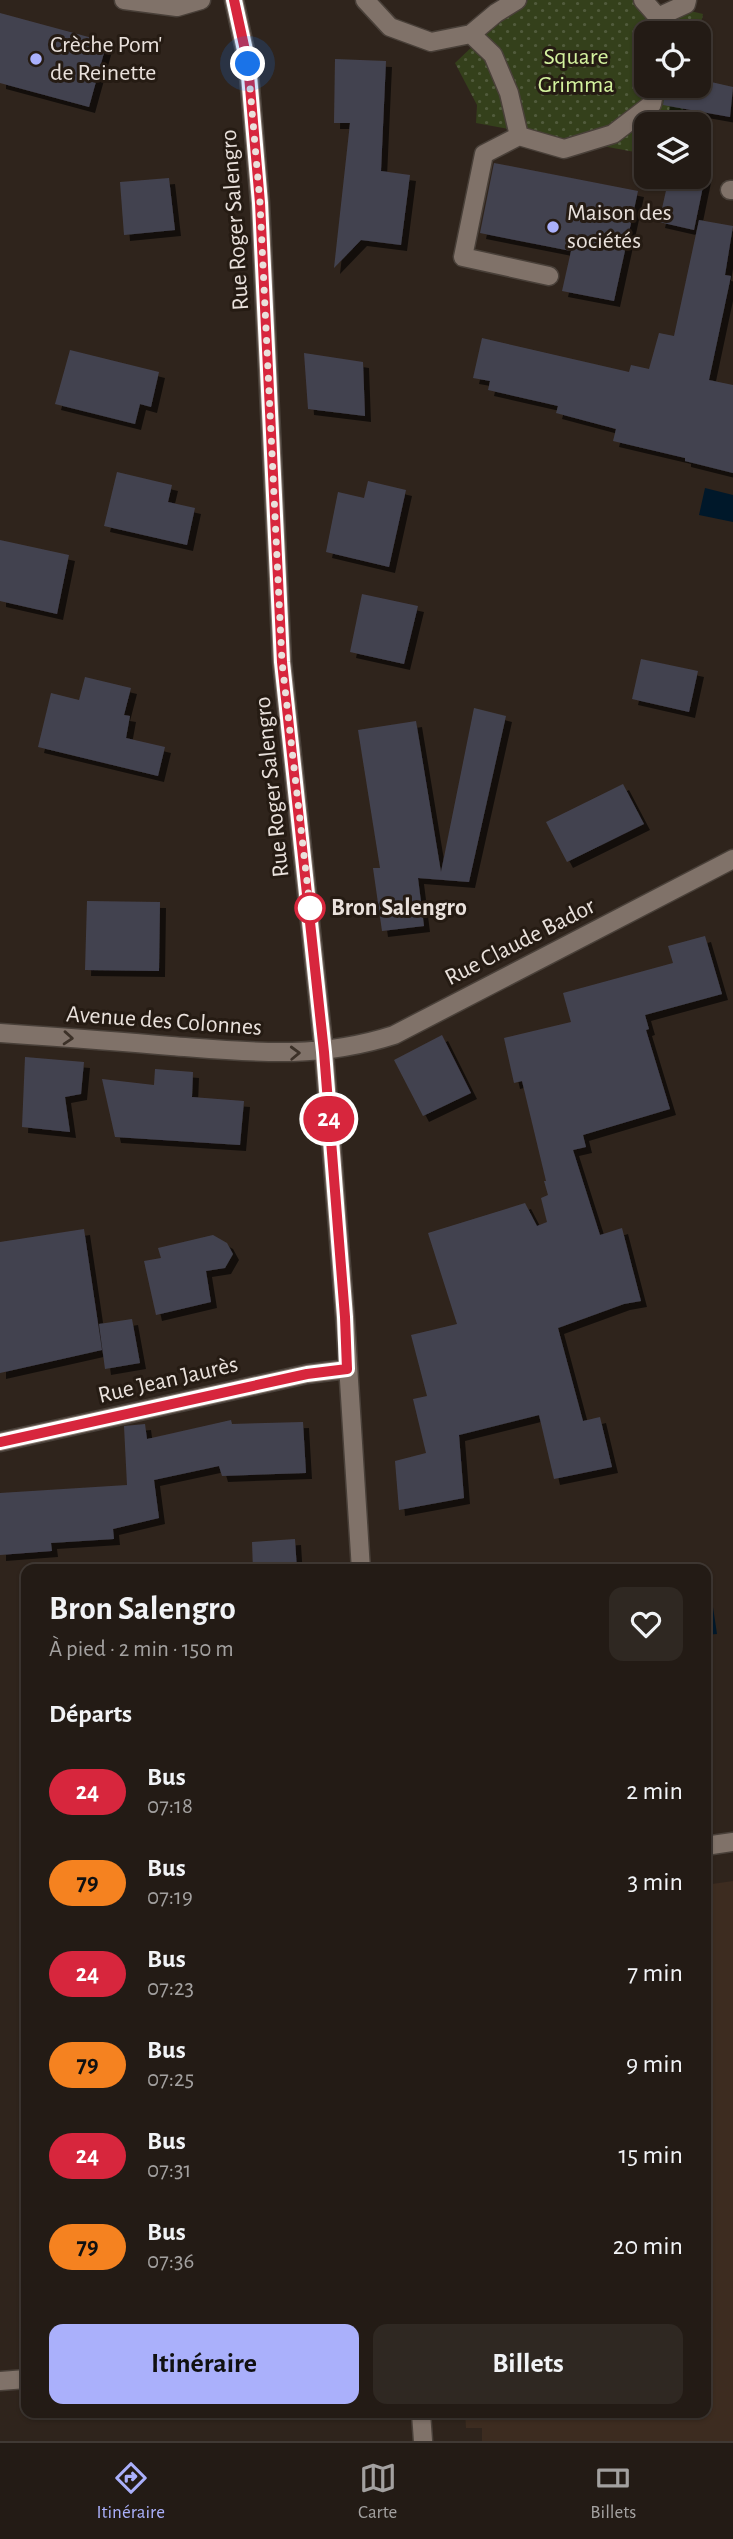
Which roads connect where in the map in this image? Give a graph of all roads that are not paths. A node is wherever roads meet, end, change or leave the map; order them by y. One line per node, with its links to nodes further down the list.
1 (124, 0): 2 (street)
2 (201, 0)
3 (234, 0): 16 (street, Rue Roger Salengro)
4 (365, 0): 10 (street)
5 (517, 0): 10 (street)
6 (643, 0): 8 (street)
7 (687, 0): 9 (street)
8 (657, 21)
9 (665, 21)
10 (471, 34): 12 (street)
11 (653, 98): 12 (street)
12 (519, 136): 13 (street)
13 (549, 276)
14 (733, 859): 16 (street, Rue Claude Bador)
15 (0, 1032): 16 (street, Avenue des Colonnes, one-way to 16)
16 (324, 1052): 17 (street, Rue Roger Salengro)
17 (347, 1369): 18 (street, Rue Jean Jaurès); 19 (street, Rue Roger Salengro)
18 (0, 1442)
19 (361, 1564)
20 (733, 1842): 21 (street)
21 (711, 1845)
22 (21, 2379): 23 (street)
23 (0, 2381)
24 (421, 2418): 25 (street)
25 (423, 2441)

